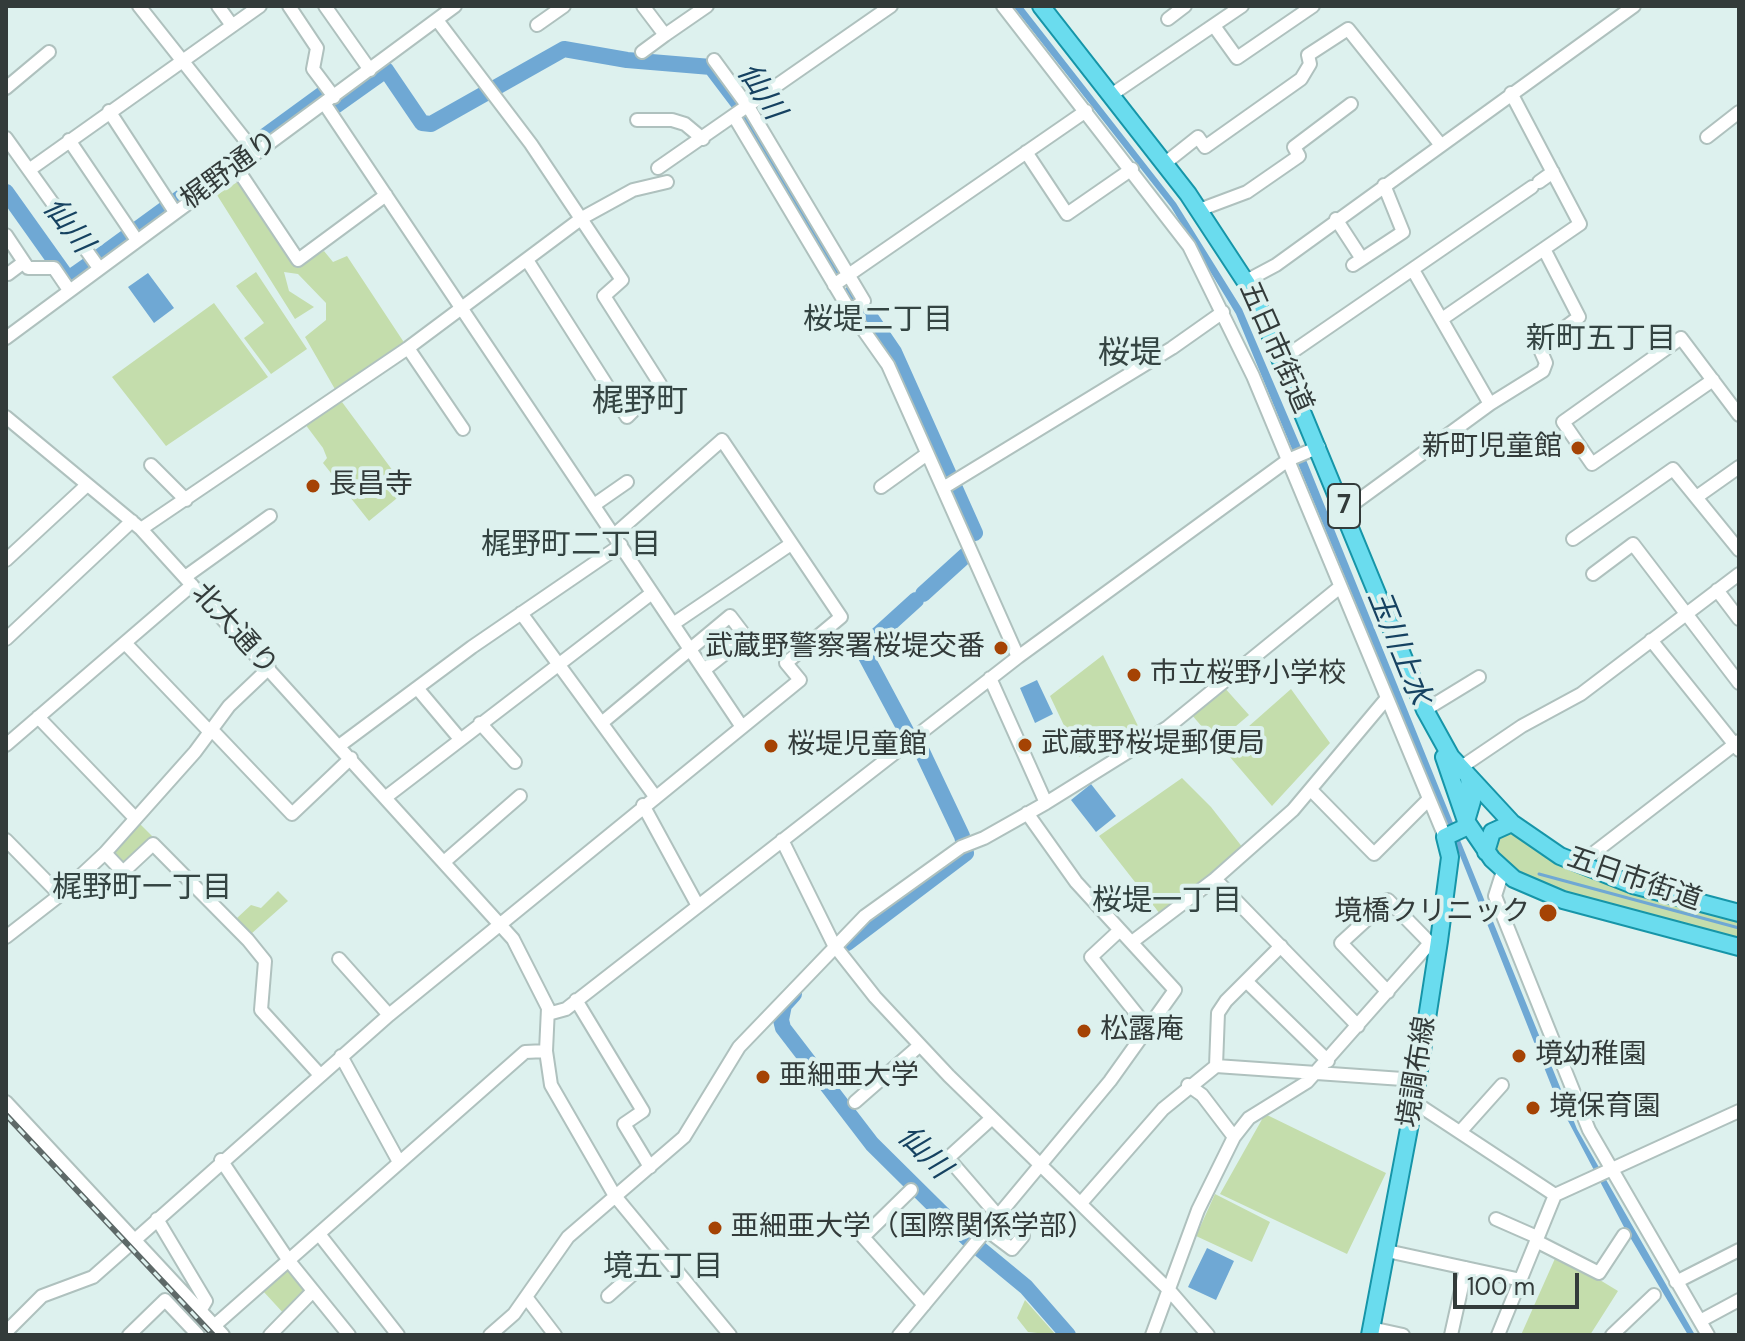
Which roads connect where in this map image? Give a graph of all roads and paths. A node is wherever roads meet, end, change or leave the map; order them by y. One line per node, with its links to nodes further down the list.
1 (139, 6): 25 (street)
2 (218, 6): 19 (street)
3 (260, 6): 19 (street)
4 (289, 6): 31 (street)
5 (325, 6): 27 (street)
6 (455, 6): 18 (street, 梶野通り)
7 (564, 6): 20 (street)
8 (643, 6): 22 (street)
9 (891, 6): 36 (street)
10 (1003, 6): 34 (street)
11 (1041, 6): 30 (main road, 五日市街道 / 7)
12 (1185, 6): 17 (street)
13 (1242, 6): 21 (street)
14 (1313, 6): 21 (street)
15 (1634, 6): 29 (street)
16 (703, 7): 22 (street)
17 (1168, 19)
18 (437, 20): 27 (street, 梶野通り); 56 (street)
19 (231, 24): 25 (street)
20 (537, 25)
21 (1214, 26): 30 (street)
22 (665, 35): 24 (street)
23 (49, 52): 28 (street)
24 (642, 52)
25 (181, 59): 33 (street); 43 (street)
26 (714, 60): 36 (street)
27 (370, 70): 31 (street, 梶野通り)
28 (6, 88)
29 (1511, 93): 42 (street); 50 (street)
30 (1111, 95): 45 (main road, 五日市街道 / 7)
31 (329, 100): 43 (street, 梶野通り); 53 (street)
32 (1351, 104): 55 (street)
33 (109, 111): 41 (street); 54 (street)
34 (1086, 111): 44 (street); 48 (street)
35 (1739, 112): 38 (street)
36 (741, 114): 40 (street); 66 (street); 68 (street)
37 (637, 120): 40 (street)
38 (1707, 137)
39 (6, 138): 49 (street)
40 (703, 139): 47 (street)
41 (69, 140): 49 (street); 58 (street)
42 (1440, 144): 45 (street); 52 (street)
43 (247, 150): 46 (street, 梶野通り)
44 (1026, 152): 48 (street); 66 (street)
45 (1164, 164): 55 (main road, 五日市街道 / 7)
46 (236, 167): 53 (street); 54 (street, 梶野通り)
47 (658, 168)
48 (1132, 169): 72 (street)
49 (29, 170): 63 (street)
50 (1553, 172): 60 (street); 64 (street)
51 (667, 182): 56 (street)
52 (1384, 185): 57 (street); 57 (street)
53 (386, 195): 70 (street)
54 (170, 206): 58 (street, 梶野通り)
55 (1199, 210): 67 (main road, 五日市街道 / 7)
56 (582, 218): 61 (street); 61 (street)
57 (1336, 219): 67 (street)
58 (132, 234): 63 (street, 梶野通り)
59 (6, 235): 62 (street)
60 (1544, 249): 73 (street); 78 (street)
61 (527, 260): 70 (street)
62 (24, 262): 65 (street); 69 (street)
63 (99, 268): 69 (street, 梶野通り)
64 (1413, 270): 73 (street); 76 (street)
65 (8, 274)
66 (849, 275): 68 (street); 71 (street)
67 (1246, 281): 76 (main road, 五日市街道 / 7)
68 (834, 285): 71 (street)
69 (69, 290): 74 (street, 梶野通り)
70 (462, 309): 75 (street); 93 (street)
71 (850, 311): 83 (street)
72 (1223, 312): 84 (street); 88 (street)
73 (1442, 319): 78 (street)
74 (6, 338)
75 (408, 348): 81 (street); 92 (street)
76 (1282, 359): 82 (main road, 五日市街道 / 7)
77 (1713, 380): 77 (street); 79 (street)
78 (1490, 404): 94 (street)
79 (1739, 415)
80 (6, 417): 89 (street, 北大通り)
81 (463, 429)
82 (1315, 448): 84 (street); 94 (main road, 五日市街道 / 7)
83 (927, 454): 88 (street); 90 (street)
84 (1290, 459): 105 (street); 116 (street)
85 (151, 465): 92 (street)
86 (1737, 474): 91 (street)
87 (627, 482): 93 (street)
88 (951, 484): 116 (street)
89 (87, 485): 96 (street, 北大通り); 101 (street)
90 (881, 487)
91 (1698, 496): 97 (street); 100 (street)
92 (186, 500): 96 (street)
93 (594, 505): 98 (street)
94 (1345, 510): 125 (main road, 五日市街道 / 7)
95 (270, 516): 104 (street)
96 (136, 525): 104 (street, 北大通り); 112 (street)
97 (1573, 539)
98 (618, 540): 99 (street); 107 (street); 108 (street)
99 (791, 544): 111 (street); 129 (street)
100 (1739, 550)
101 (6, 560)
102 (1593, 574): 109 (street)
103 (1739, 574): 106 (street)
104 (189, 581): 114 (street); 118 (street, 北大通り)
105 (1340, 587): 124 (street); 144 (street)
106 (1717, 590): 109 (street); 110 (street)
107 (652, 593): 111 (street); 117 (street)
108 (521, 613): 117 (street); 123 (street)
109 (1685, 614): 113 (street); 122 (street)
110 (1739, 619)
111 (673, 624): 115 (street)
112 (6, 639)
113 (1651, 640): 134 (street); 138 (street)
114 (125, 643): 126 (street); 130 (street)
115 (689, 648): 119 (street); 119 (street); 127 (street)
116 (1018, 657): 121 (street)
117 (560, 663): 127 (street); 128 (street)
118 (269, 668): 130 (street); 135 (street, 北大通り)
119 (704, 670): 129 (street)
120 (1479, 677): 125 (street)
121 (990, 678): 144 (street); 152 (street)
122 (1739, 683)
123 (417, 688): 132 (street); 135 (street)
124 (1387, 698): 139 (street); 143 (street)
125 (1425, 710): 131 (main road, 五日市街道 / 7)
126 (38, 717): 133 (street); 148 (street)
127 (604, 721): 140 (street)
128 (480, 723): 132 (street); 137 (street)
129 (742, 727): 140 (street)
130 (210, 730): 136 (street); 148 (street)
131 (1437, 732): 138 (main road, 五日市街道 / 7); 150 (main road, 五日市街道 / 7)
132 (460, 739): 142 (street)
133 (6, 745)
134 (1737, 745): 156 (street)
135 (339, 746): 136 (street, 北大通り)
136 (351, 758): 142 (street, 北大通り)
137 (515, 762)
138 (1464, 773): 146 (main road, 五日市街道 / 7); 150 (main road)
139 (1311, 790): 143 (street); 158 (street)
140 (654, 795): 145 (street)
141 (520, 796): 155 (street)
142 (386, 797): 155 (street, 北大通り)
143 (1428, 800): 150 (street)
144 (1046, 803): 147 (street)
145 (643, 805): 160 (street); 162 (street)
146 (1496, 806): 149 (main road, 五日市街道 / 7); 150 (main road)
147 (1027, 813): 163 (street); 167 (street)
148 (135, 818): 154 (street)
149 (1512, 823): 153 (main road); 156 (main road, 五日市街道 / 7)
150 (1456, 830): 153 (main road, 五日市街道 / 7); 166 (main road, 境調布線)
151 (6, 840): 159 (street)
152 (782, 840): 160 (street); 167 (street)
153 (1486, 852): 157 (main road, 五日市街道 / 7)
154 (105, 853): 159 (street); 184 (street)
155 (444, 862): 162 (street, 北大通り)
156 (1578, 865): 161 (main road, 五日市街道 / 7)
157 (1503, 871): 169 (main road, 五日市街道 / 7); 199 (street)
158 (1215, 879): 165 (street); 168 (street)
159 (60, 895): 164 (street)
160 (698, 906): 173 (street)
161 (1739, 913)
162 (499, 922): 174 (street, 北大通り); 175 (street)
163 (1120, 930): 165 (street); 177 (street)
164 (6, 937)
165 (1132, 942): 177 (street)
166 (1434, 942): 172 (street); 172 (street); 185 (main road, 境調布線)
167 (834, 945): 178 (street); 198 (street)
168 (1281, 946): 171 (street); 176 (street)
169 (1739, 947)
170 (339, 959): 175 (street)
171 (1246, 981): 181 (street); 182 (street)
172 (1388, 992): 176 (street)
173 (576, 1000): 174 (street); 198 (street)
174 (548, 1014): 179 (street)
175 (389, 1015): 180 (street)
176 (1358, 1026): 181 (street)
177 (1147, 1027): 197 (street)
178 (919, 1046): 189 (street); 192 (street)
179 (546, 1051): 196 (street); 202 (street)
180 (341, 1056): 184 (street); 196 (street)
181 (1328, 1061): 183 (street)
182 (1216, 1066): 183 (street); 186 (street)
183 (1318, 1074): 185 (street); 194 (street)
184 (320, 1075): 195 (street)
185 (1417, 1080): 190 (main road, 境調布線)
186 (1188, 1085): 194 (street); 203 (street)
187 (1502, 1085): 193 (street)
188 (6, 1102): 212 (street)
189 (855, 1102)
190 (1414, 1102): 193 (street); 215 (main road, 境調布線)
191 (1739, 1111): 199 (street)
192 (992, 1118): 197 (street); 204 (street)
193 (1460, 1132): 201 (street)
194 (1234, 1137): 220 (street)
195 (221, 1160): 205 (street); 216 (street)
196 (399, 1162): 208 (street)
197 (1041, 1165): 203 (street); 204 (street)
198 (650, 1167): 202 (street)
199 (1602, 1172): 201 (street); 219 (street)
200 (911, 1190): 226 (street)
201 (1555, 1195): 211 (street)
202 (615, 1196): 214 (street); 224 (street)
203 (1081, 1203): 220 (street)
204 (999, 1217): 207 (street)
205 (157, 1219): 212 (street); 227 (street)
206 (1496, 1219): 211 (street)
207 (988, 1231): 210 (street); 226 (street)
208 (319, 1234): 216 (street); 236 (street)
209 (1624, 1235): 211 (street)
210 (1023, 1236)
211 (1536, 1239): 218 (street)
212 (134, 1240): 227 (street); 230 (street)
213 (1739, 1250): 219 (street)
214 (659, 1251): 223 (street); 239 (street)
215 (1387, 1251): 217 (street); 231 (main road, 境調布線)
216 (289, 1261): 221 (street); 229 (street)
217 (1466, 1268): 218 (street); 244 (street)
218 (1521, 1280): 245 (street)
219 (1676, 1282): 228 (street)
220 (1169, 1290): 241 (street); 242 (street)
221 (313, 1291): 234 (street); 235 (street)
222 (1654, 1295): 246 (street)
223 (608, 1296)
224 (526, 1297): 237 (street); 238 (street)
225 (1739, 1300): 228 (street)
226 (924, 1305): 240 (street)
227 (200, 1311): 229 (street)
228 (1700, 1321): 247 (street)
229 (218, 1330)
230 (6, 1332)
231 (1370, 1332): 243 (street)
232 (129, 1335): 233 (street)
233 (198, 1335)
234 (270, 1335)
235 (349, 1335)
236 (398, 1335)
237 (490, 1335)
238 (555, 1335)
239 (730, 1335)
240 (899, 1335)
241 (1152, 1335)
242 (1208, 1335)
243 (1403, 1335)
244 (1451, 1335)
245 (1498, 1335)
246 (1612, 1335)
247 (1708, 1335)

